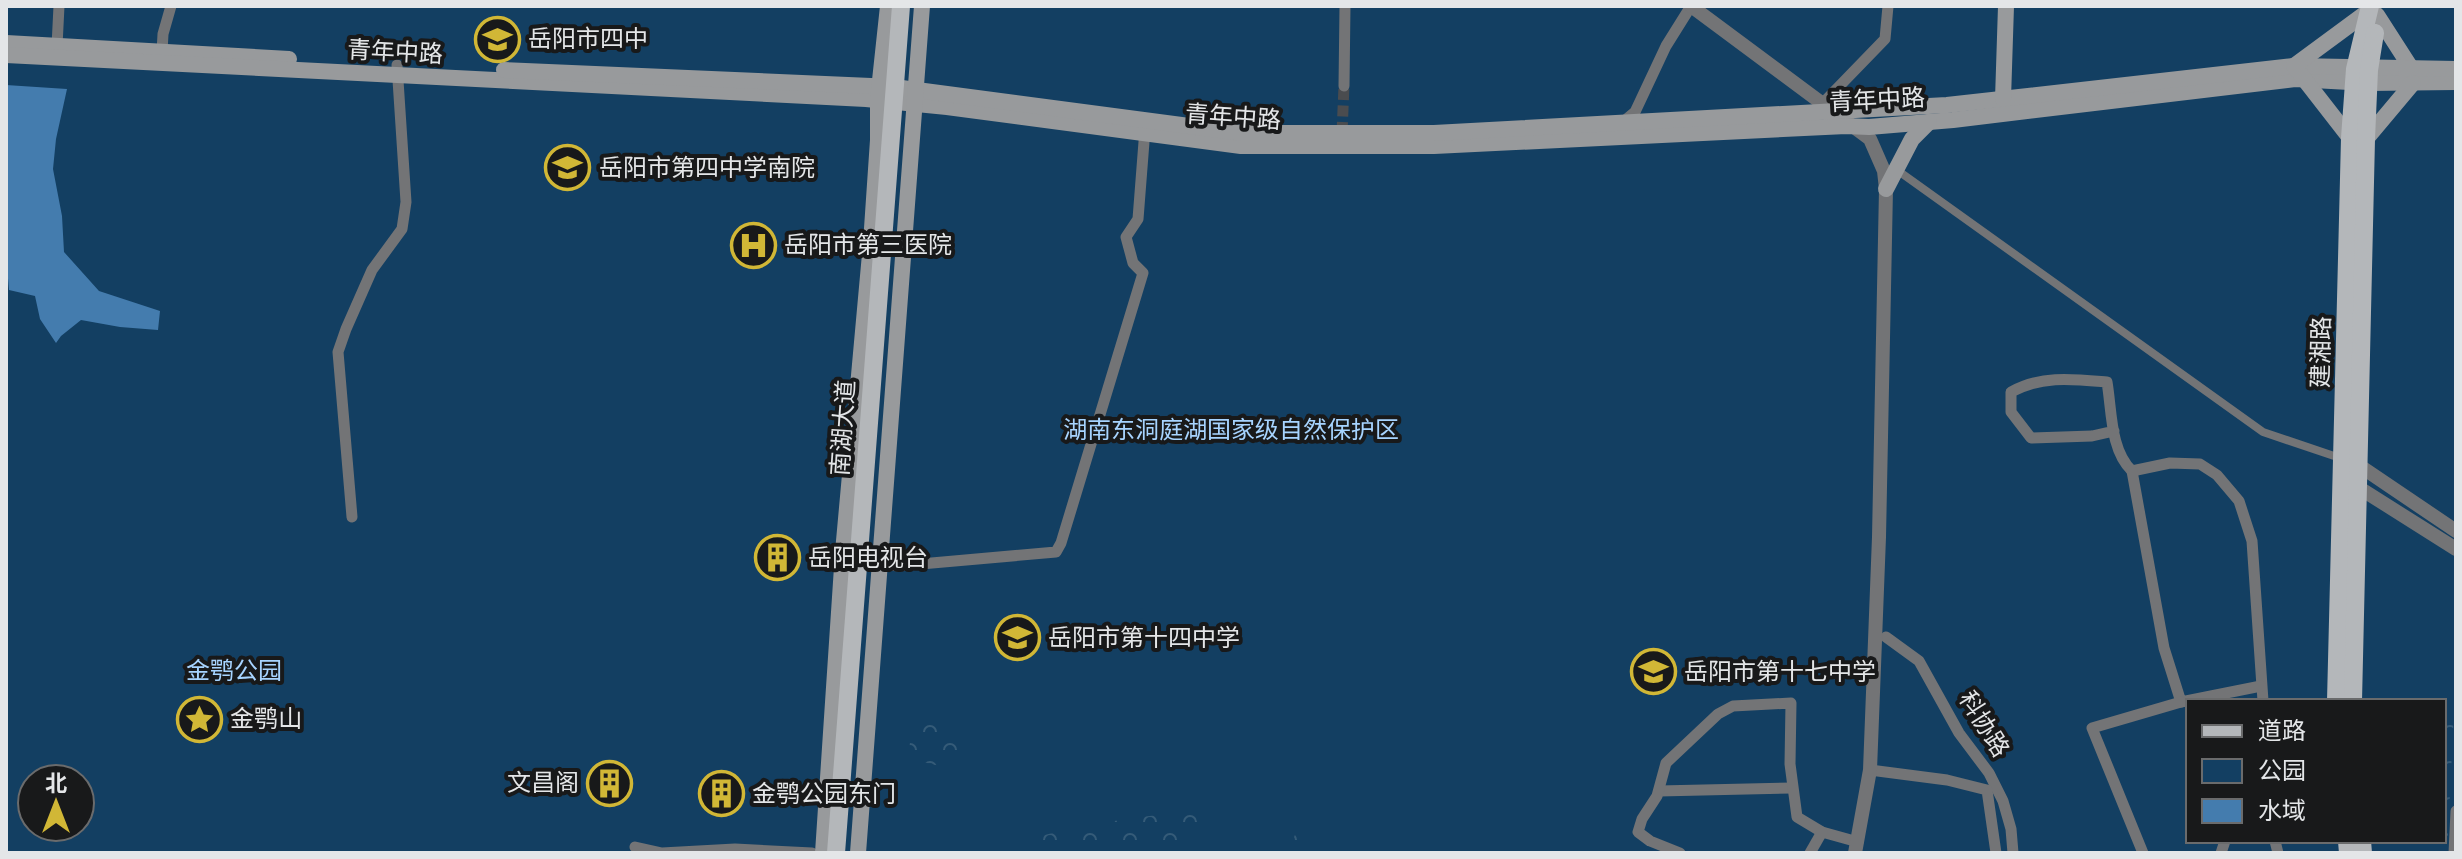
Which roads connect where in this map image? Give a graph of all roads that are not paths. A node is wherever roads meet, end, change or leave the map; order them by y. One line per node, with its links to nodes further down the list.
1 (59, 6): 13 (street)
2 (171, 6): 14 (street)
3 (888, 6): 23 (main road)
4 (901, 6): 23 (main road, 南湖大道)
5 (910, 6): 23 (main road, 南湖大道)
6 (922, 6): 23 (main road)
7 (1345, 6): 22 (street)
8 (1691, 6): 25 (street); 27 (street)
9 (1888, 6): 25 (street)
10 (2006, 6): 24 (main road)
11 (2374, 9): 18 (main road); 19 (main road, 建湘路); 20 (main road)
12 (6, 43): 13 (main road, 青年中路)
13 (57, 46): 14 (main road, 青年中路)
14 (162, 52): 17 (main road, 青年中路)
15 (6, 55): 17 (main road, 青年中路)
16 (2456, 69): 20 (main road, 青年中路)
17 (397, 71): 23 (main road, 青年中路); 37 (street)
18 (2299, 73): 19 (main road, 青年中路); 24 (main road, 青年中路); 26 (main road, 青年中路); 30 (main road)
19 (2361, 76): 20 (main road, 青年中路); 30 (main road, 建湘路)
20 (2413, 77): 21 (main road, 青年中路); 30 (main road)
21 (2456, 82)
22 (1344, 86)
23 (895, 96): 29 (main road, 青年中路); 40 (main road); 57 (main road); 58 (main road, 南湖大道); 59 (main road, 南湖大道)
24 (2003, 99): 25 (main road, 青年中路)
25 (1828, 106): 27 (main road, 青年中路); 28 (street)
26 (1929, 122): 28 (main road, 青年中路); 31 (main road)
27 (1621, 125): 29 (main road, 青年中路)
28 (1854, 126): 29 (main road, 青年中路); 32 (street)
29 (1145, 127): 40 (street)
30 (2358, 139): 34 (main road, 建湘路)
31 (1896, 170): 32 (main road); 34 (street)
32 (1886, 189): 49 (street)
33 (2114, 431): 33 (street); 35 (street)
34 (2351, 461): 36 (main road, 建湘路); 38 (street)
35 (2132, 471): 42 (street); 48 (street)
36 (2349, 482): 39 (street); 45 (main road, 建湘路); 46 (main road, 建湘路)
37 (352, 517)
38 (2456, 531)
39 (2456, 549)
40 (880, 563): 60 (main road)
41 (1886, 637): 64 (street, 科协路)
42 (2261, 686): 43 (street); 44 (street)
43 (2196, 699)
44 (2263, 699)
45 (2336, 699)
46 (2353, 699)
47 (2186, 701): 48 (street)
48 (2181, 702): 65 (street)
49 (1870, 770): 55 (street); 63 (street)
50 (1792, 788): 51 (street); 51 (street); 53 (street)
51 (1659, 791): 61 (street)
52 (2456, 811): 66 (street)
53 (1822, 832): 55 (street); 62 (street)
54 (635, 847): 56 (street)
55 (1857, 848)
56 (812, 853)
57 (823, 853)
58 (836, 853)
59 (846, 853)
60 (858, 853)
61 (1680, 853)
62 (1810, 853)
63 (1996, 853)
64 (2013, 853)
65 (2143, 853)
66 (2454, 853)

